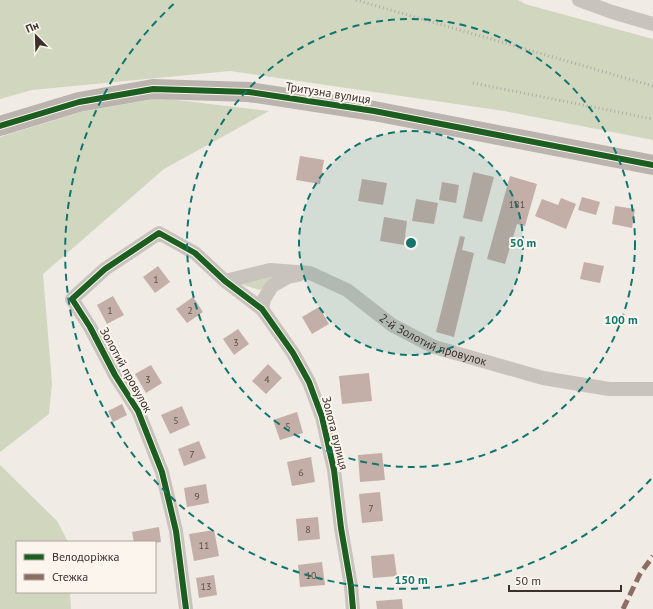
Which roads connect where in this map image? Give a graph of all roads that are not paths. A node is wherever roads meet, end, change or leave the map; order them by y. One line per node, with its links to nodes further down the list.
1 (579, 0): 2 (street)
2 (653, 24)
3 (0, 126): 4 (street, Тритузна вулиця)
4 (653, 165)
5 (159, 234): 7 (street, Золота вулиця); 10 (street, Золотий провулок)
6 (310, 273): 7 (street, 2-й Золотий провулок); 8 (street); 9 (street, 2-й Золотий провулок)
7 (225, 281): 8 (street, Золота вулиця)
8 (262, 309): 11 (street, Золота вулиця)
9 (653, 389)
10 (186, 609)
11 (353, 609)

